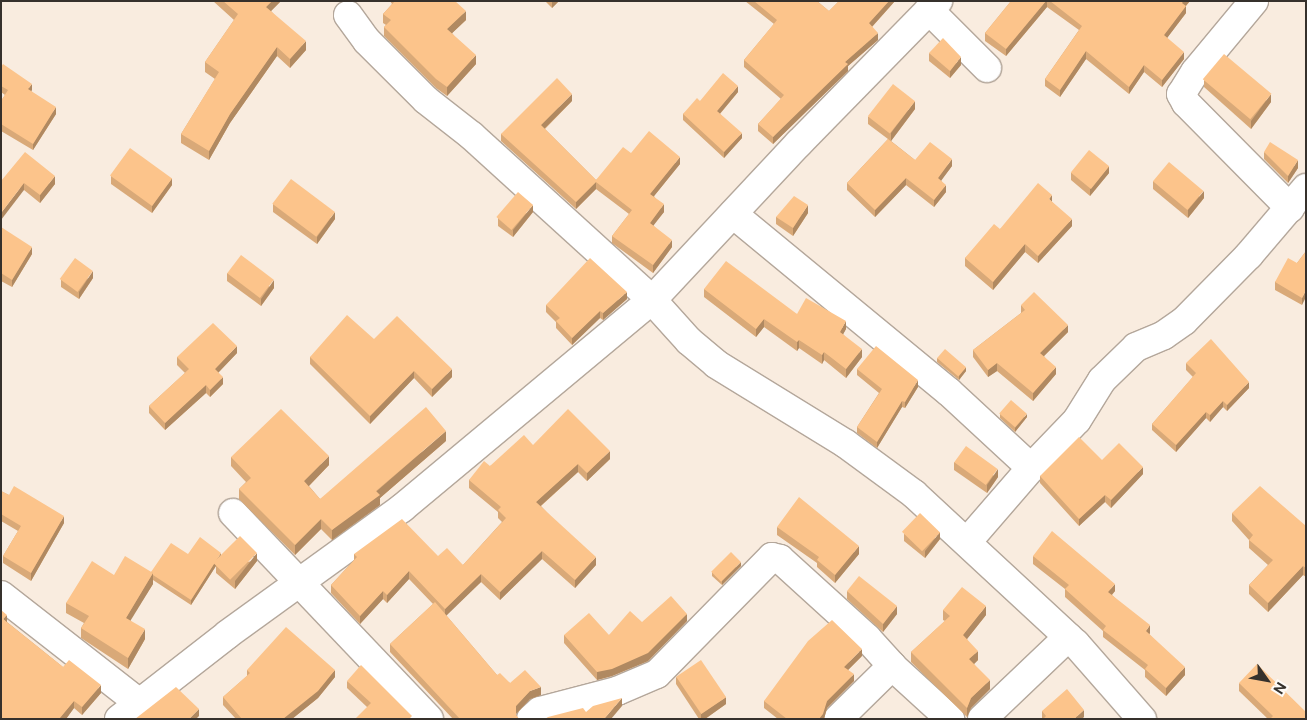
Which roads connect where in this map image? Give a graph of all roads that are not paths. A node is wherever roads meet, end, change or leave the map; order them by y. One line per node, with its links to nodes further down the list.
1 (1254, 1): 5 (street)
2 (934, 6): 4 (street); 6 (street)
3 (348, 15): 7 (street)
4 (987, 68)
5 (1298, 198): 8 (street)
6 (733, 214): 7 (street); 8 (street)
7 (652, 300): 10 (street); 11 (street)
8 (1031, 468): 10 (street)
9 (233, 513): 11 (street)
10 (967, 542): 13 (street)
11 (300, 582): 15 (street); 16 (street)
12 (1, 595): 15 (street)
13 (1068, 637): 20 (street); 21 (street)
14 (892, 666): 17 (street); 18 (street); 19 (street)
15 (128, 710)
16 (429, 719)
17 (531, 719)
18 (838, 719)
19 (950, 719)
20 (982, 719)
21 (1142, 719)

